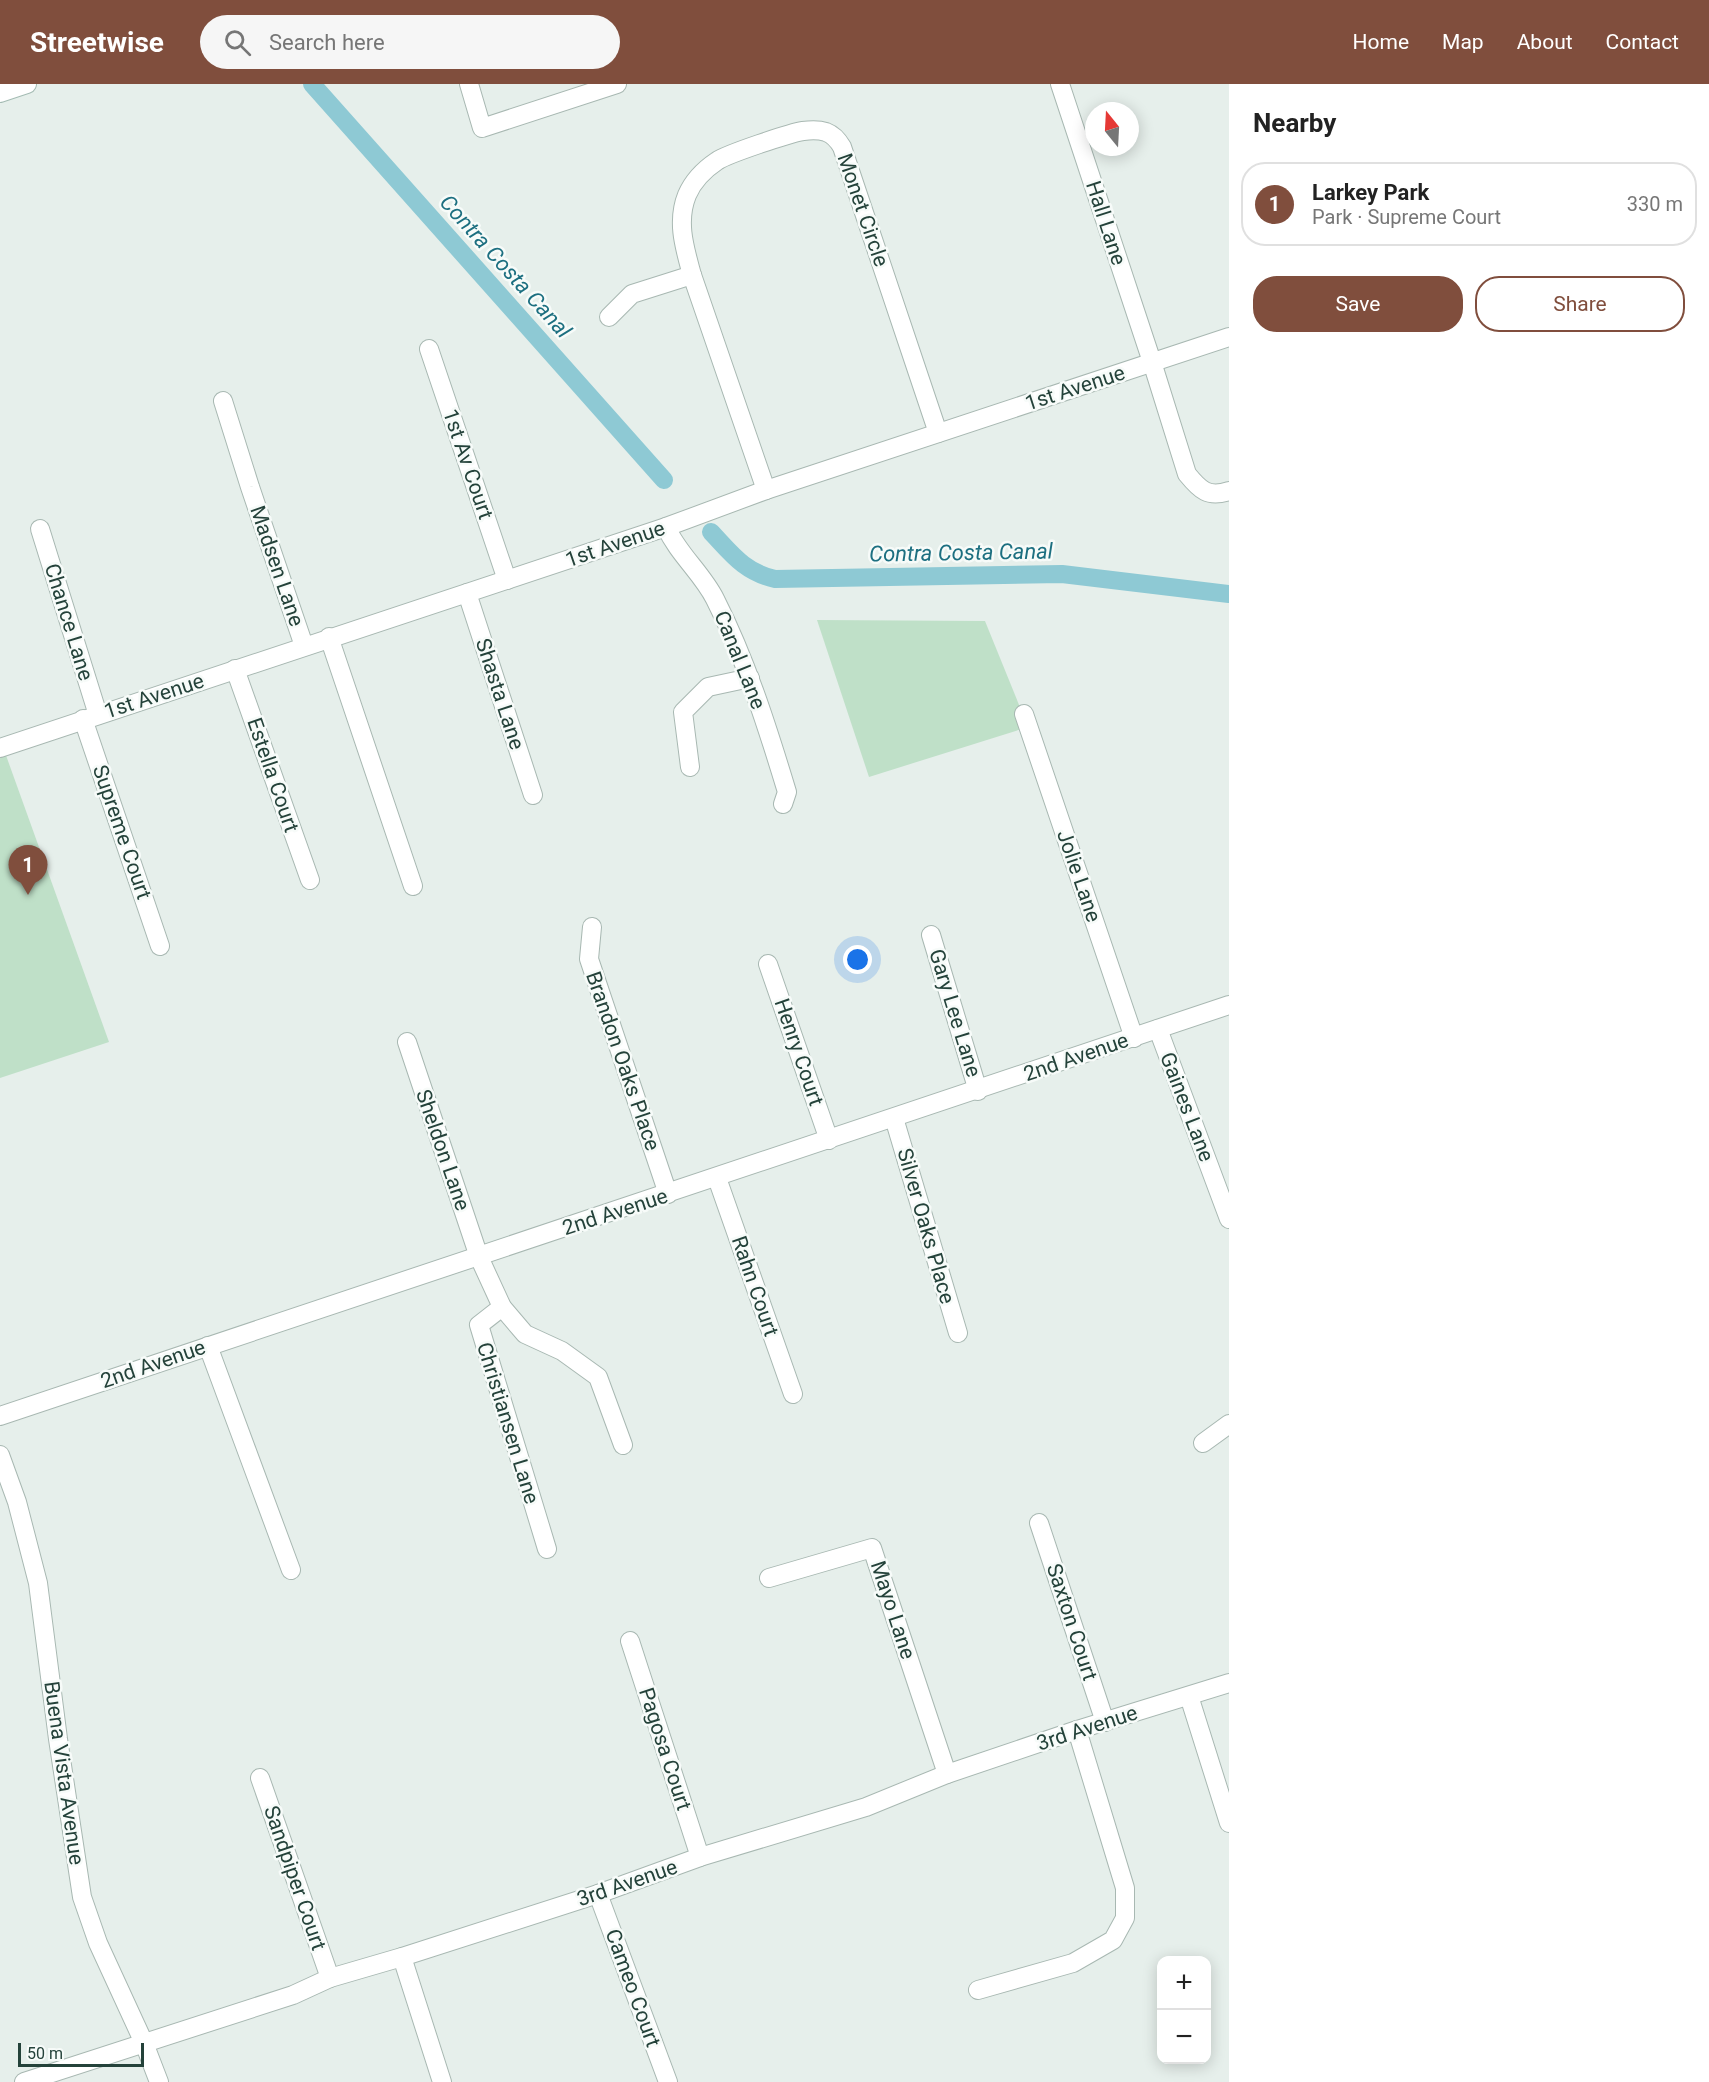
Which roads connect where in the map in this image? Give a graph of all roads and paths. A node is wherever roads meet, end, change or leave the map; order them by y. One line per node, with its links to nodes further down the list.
1 (27, 84): 5 (street)
2 (469, 84): 3 (street)
3 (617, 84)
4 (1060, 84): 10 (street, Hall Lane)
5 (0, 93)
6 (692, 275): 7 (street); 12 (street, Monet Circle); 13 (street, Monet Circle)
7 (609, 317)
8 (1229, 337): 10 (street, 1st Avenue)
9 (429, 349): 17 (street, 1st Av Court)
10 (1152, 362): 12 (street, 1st Avenue); 14 (street, Hall Lane)
11 (223, 401): 20 (street, Madsen Lane)
12 (938, 433): 13 (street, 1st Avenue)
13 (766, 490): 15 (street, 1st Avenue)
14 (1229, 491)
15 (666, 527): 17 (street, 1st Avenue); 22 (street, Canal Lane)
16 (40, 529): 24 (street, Chance Lane)
17 (507, 580): 18 (street, 1st Avenue)
18 (467, 593): 19 (street, 1st Avenue); 27 (street, Shasta Lane)
19 (329, 638): 20 (street, 1st Avenue); 30 (street)
20 (304, 646): 21 (street, 1st Avenue)
21 (236, 669): 24 (street, 1st Avenue); 29 (street, Estella Court)
22 (750, 678): 26 (street); 28 (street, Canal Lane)
23 (1024, 714): 37 (street, Jolie Lane)
24 (91, 717): 25 (street, 1st Avenue); 33 (street, Supreme Court)
25 (0, 748)
26 (690, 767)
27 (533, 795)
28 (783, 804)
29 (310, 880)
30 (413, 886)
31 (592, 927): 43 (street, Brandon Oaks Place)
32 (932, 936): 39 (street, Gary Lee Lane)
33 (160, 946)
34 (768, 964): 41 (street, Henry Court)
35 (1229, 1005): 36 (street, 2nd Avenue)
36 (1158, 1029): 37 (street, 2nd Avenue); 44 (street, Gaines Lane)
37 (1134, 1038): 39 (street, 2nd Avenue)
38 (407, 1042): 45 (street, Sheldon Lane)
39 (978, 1091): 40 (street, 2nd Avenue)
40 (894, 1118): 41 (street, 2nd Avenue); 47 (street, Silver Oaks Place)
41 (829, 1140): 42 (street, 2nd Avenue)
42 (717, 1178): 43 (street, 2nd Avenue); 49 (street, Rahn Court)
43 (668, 1194): 45 (street, 2nd Avenue)
44 (1229, 1219)
45 (479, 1257): 46 (street, Sheldon Lane); 48 (street, 2nd Avenue)
46 (502, 1307): 53 (street, Sheldon Lane); 56 (street, Christiansen Lane)
47 (958, 1333)
48 (208, 1346): 50 (street, 2nd Avenue); 57 (street)
49 (793, 1394)
50 (0, 1416)
51 (1229, 1424): 52 (street)
52 (1203, 1443)
53 (623, 1445)
54 (0, 1455): 72 (street, Buena Vista Avenue)
55 (1039, 1522): 62 (street, Saxton Court)
56 (547, 1549)
57 (291, 1569)
58 (770, 1578): 64 (street, Mayo Lane)
59 (630, 1641): 67 (street, Pagosa Court)
60 (1229, 1683): 61 (street, 3rd Avenue)
61 (1189, 1696): 62 (street, 3rd Avenue); 66 (street)
62 (1105, 1722): 63 (street, 3rd Avenue)
63 (1077, 1730): 64 (street, 3rd Avenue); 71 (street)
64 (947, 1774): 67 (street, 3rd Avenue)
65 (260, 1778): 70 (street, Sandpiper Court)
66 (1229, 1823)
67 (700, 1857): 68 (street, 3rd Avenue)
68 (598, 1894): 69 (street, 3rd Avenue); 76 (street, Cameo Court)
69 (402, 1957): 70 (street, 3rd Avenue); 75 (street)
70 (330, 1978): 72 (street, 3rd Avenue)
71 (978, 1990)
72 (144, 2043): 73 (street, 3rd Avenue); 74 (street, Buena Vista Avenue)
73 (24, 2082)
74 (159, 2082)
75 (442, 2082)
76 (668, 2082)

